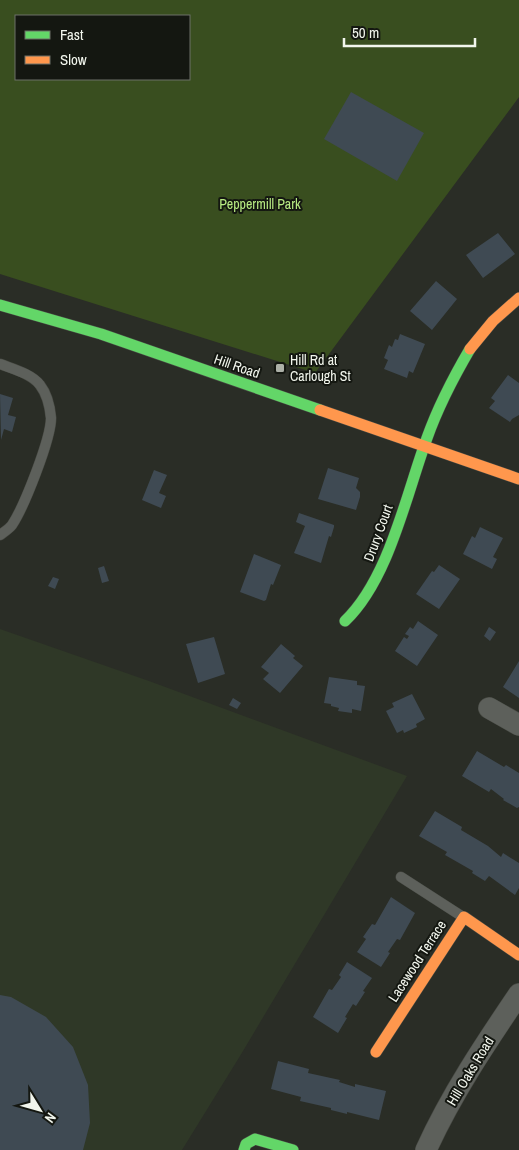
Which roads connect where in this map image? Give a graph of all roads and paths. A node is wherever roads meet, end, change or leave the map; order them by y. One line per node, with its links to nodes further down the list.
1 (519, 298): 4 (street, Drury Court)
2 (0, 305): 4 (street, Hill Road)
3 (0, 364): 6 (lane)
4 (424, 448): 5 (street, Hill Road); 7 (street, Drury Court)
5 (519, 480)
6 (0, 535)
7 (345, 621)
8 (489, 708): 9 (street)
9 (519, 725)
10 (401, 877): 11 (lane)
11 (464, 917): 12 (street, Lacewood Terrace); 14 (street, Lacewood Terrace)
12 (519, 955)
13 (519, 994): 17 (street, Hill Oaks Road)
14 (376, 1052)
15 (244, 1150): 16 (street)
16 (293, 1150)
17 (426, 1150)

